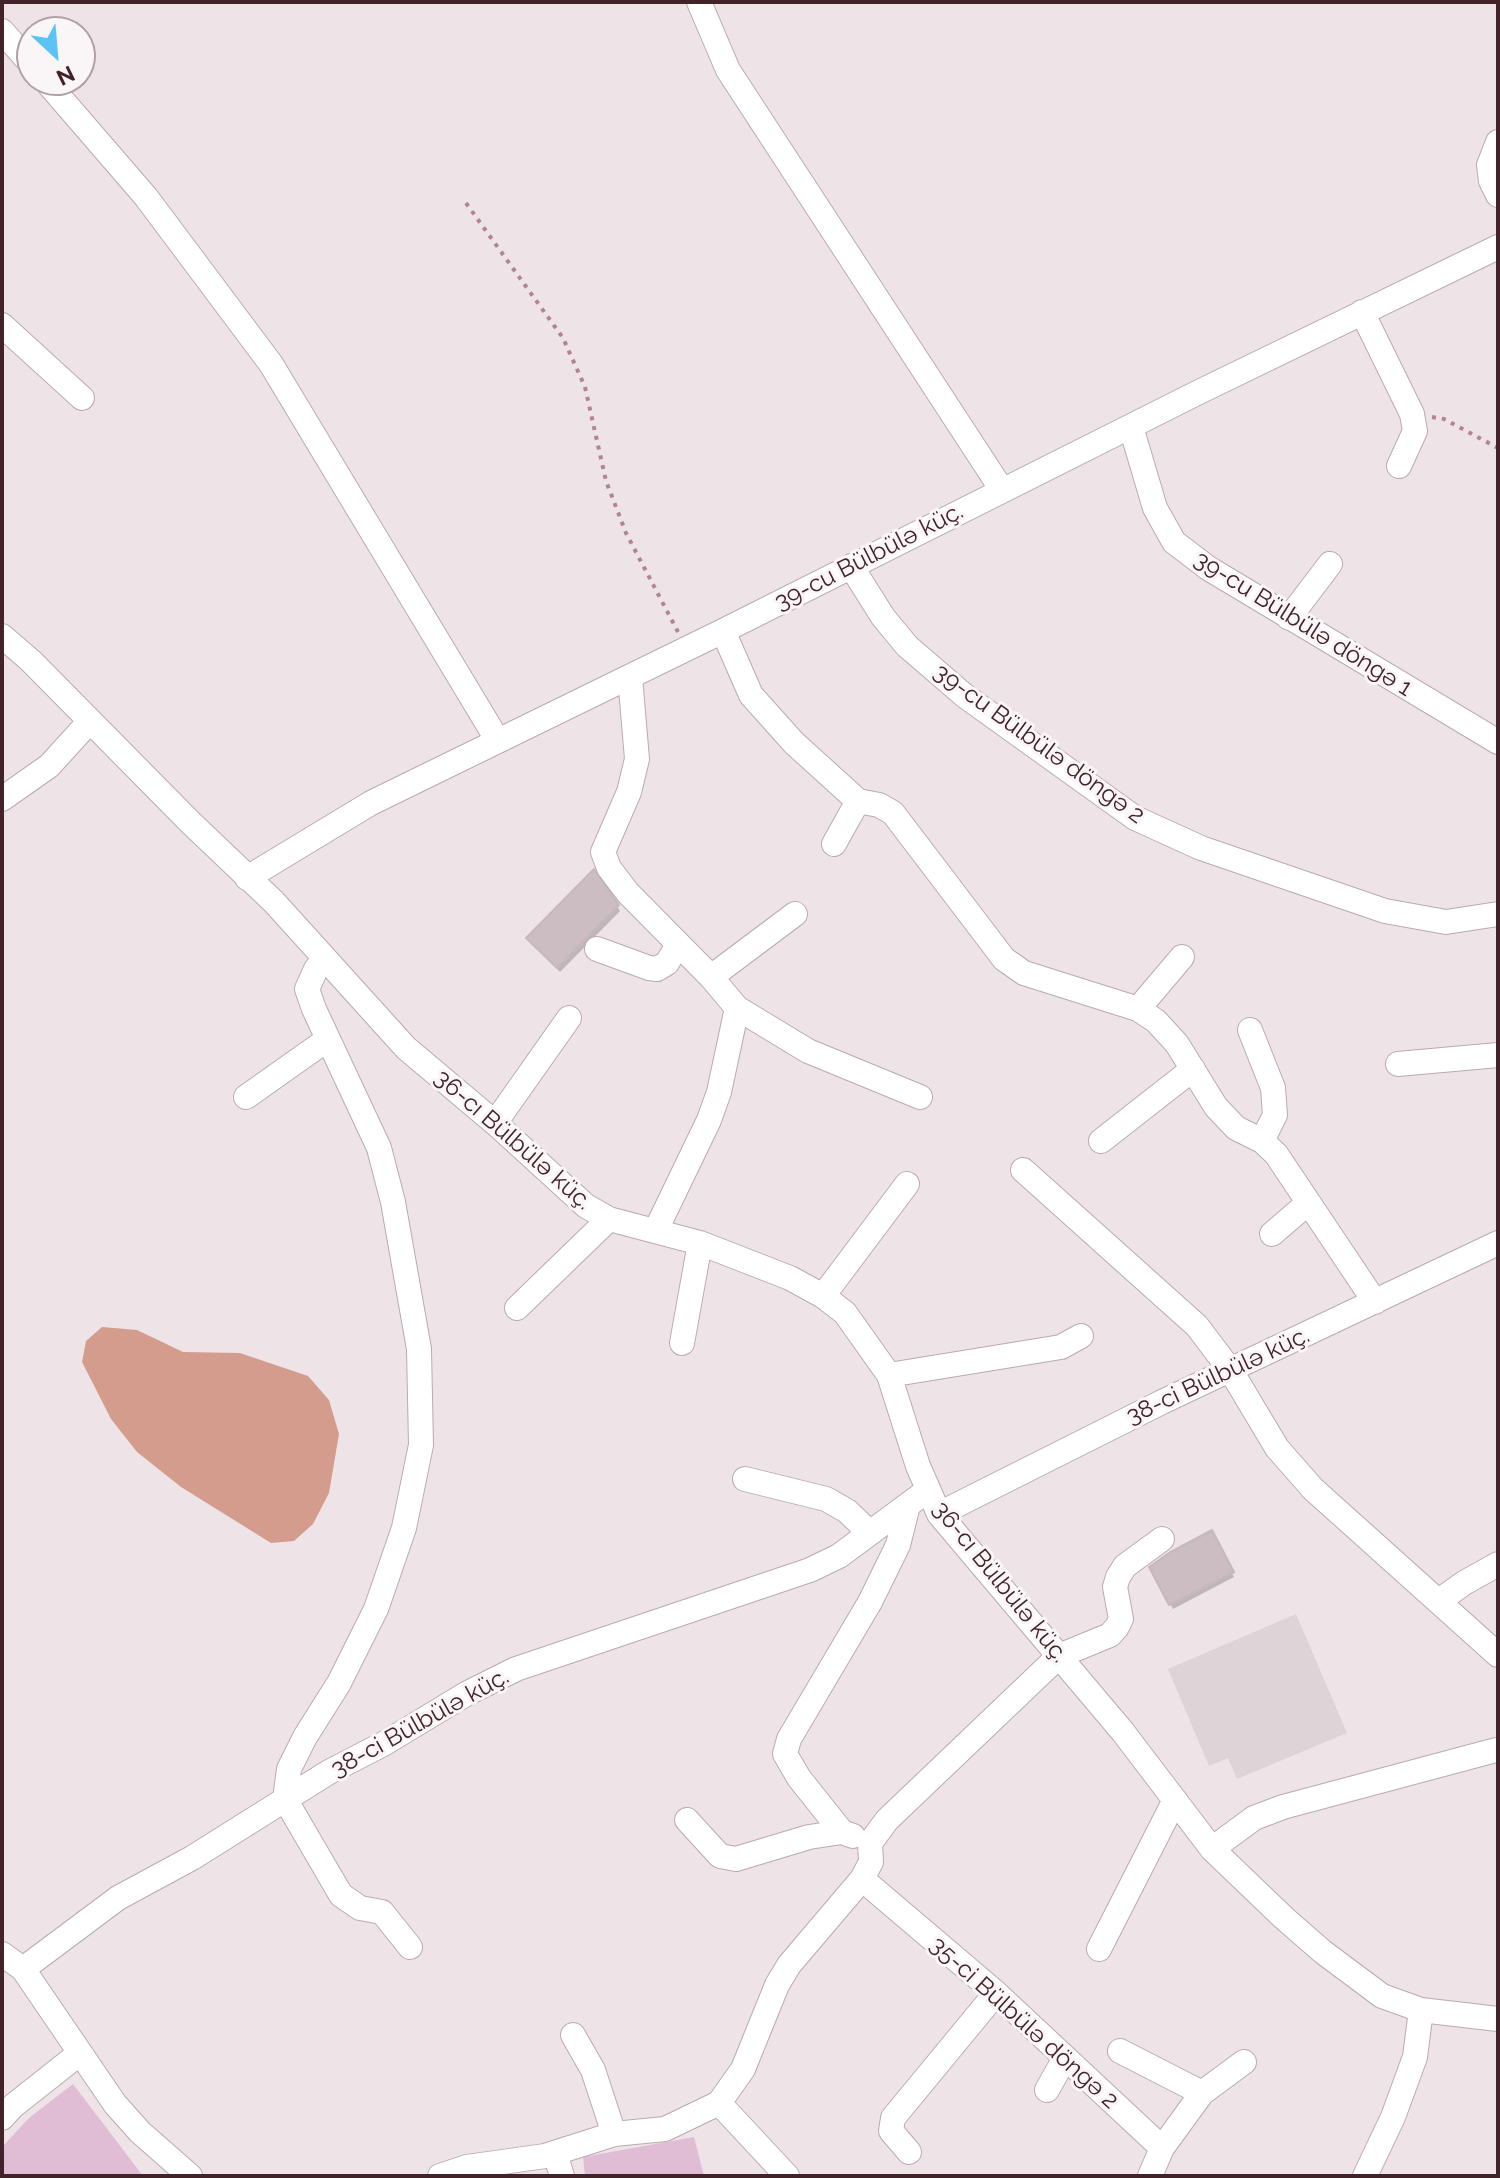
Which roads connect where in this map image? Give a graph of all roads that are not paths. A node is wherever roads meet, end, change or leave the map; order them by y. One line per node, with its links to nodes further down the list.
1 (699, 2): 13 (street)
2 (2, 31): 3 (street)
3 (16, 47)
4 (59, 96): 21 (street)
5 (1498, 142): 6 (street)
6 (1498, 195)
7 (1498, 247): 8 (street, 39-cu Bülbülə küç.)
8 (1362, 312): 11 (street, 39-cu Bülbülə küç.); 12 (street)
9 (2, 325): 10 (street)
10 (82, 398)
11 (1131, 427): 13 (street, 39-cu Bülbülə küç.); 16 (street, 39-cu Bülbülə döngə 1)
12 (1399, 466)
13 (1002, 490): 15 (street, 39-cu Bülbülə küç.)
14 (1330, 564): 16 (street)
15 (851, 566): 17 (street, 39-cu Bülbülə küç.); 28 (street, 39-cu Bülbülə döngə 2)
16 (1289, 618): 22 (street, 39-cu Bülbülə döngə 1)
17 (723, 631): 19 (street, 39-cu Bülbülə küç.); 24 (street)
18 (2, 636): 20 (street, 36-cı Bülbülə küç.)
19 (630, 677): 21 (street, 39-cu Bülbülə küç.); 29 (street)
20 (90, 721): 23 (street); 26 (street, 36-cı Bülbülə küç.)
21 (498, 741): 26 (street, 39-cu Bülbülə küç.)
22 (1498, 742)
23 (2, 799)
24 (858, 801): 25 (street); 35 (street)
25 (834, 844)
26 (247, 878): 32 (street, 36-cı Bülbülə küç.)
27 (795, 914): 33 (street)
28 (1498, 914)
29 (678, 945): 30 (street); 33 (street)
30 (597, 949)
31 (1182, 957): 35 (street)
32 (324, 959): 38 (street); 44 (street, 36-cı Bülbülə küç.)
33 (711, 977): 34 (street)
34 (737, 1008): 43 (street); 51 (street)
35 (1138, 1009): 41 (street)
36 (569, 1018): 44 (street)
37 (1250, 1030): 46 (street)
38 (328, 1039): 42 (street); 73 (street)
39 (1498, 1055): 40 (street)
40 (1398, 1064)
41 (1193, 1069): 45 (street); 46 (street)
42 (246, 1097)
43 (920, 1097)
44 (495, 1123): 50 (street, 36-cı Bülbülə küç.)
45 (1101, 1141)
46 (1262, 1141): 49 (street)
47 (1023, 1170): 60 (street)
48 (907, 1184): 55 (street)
49 (1308, 1203): 52 (street); 56 (street)
50 (609, 1219): 51 (street, 36-cı Bülbülə küç.); 57 (street)
51 (656, 1230): 53 (street, 36-cı Bülbülə küç.)
52 (1272, 1234)
53 (700, 1243): 55 (street, 36-cı Bülbülə küç.); 59 (street)
54 (1498, 1243): 56 (street, 38-ci Bülbülə küç.)
55 (823, 1296): 61 (street, 36-cı Bülbülə küç.)
56 (1375, 1302): 60 (street, 38-ci Bülbülə küç.)
57 (517, 1308)
58 (1081, 1336): 61 (street)
59 (682, 1343)
60 (1231, 1371): 65 (street, 38-ci Bülbülə küç.); 69 (street)
61 (889, 1375): 63 (street, 36-cı Bülbülə küç.)
62 (745, 1479): 66 (street)
63 (928, 1490): 64 (street, 38-ci Bülbülə küç.); 65 (street, 36-cı Bülbülə küç.)
64 (908, 1505): 66 (street, 38-ci Bülbülə küç.); 76 (street)
65 (939, 1514): 71 (street, 36-cı Bülbülə küç.)
66 (870, 1533): 73 (street, 38-ci Bülbülə küç.)
67 (1162, 1539): 71 (street)
68 (1498, 1564): 69 (street)
69 (1439, 1601): 70 (street)
70 (1498, 1655)
71 (1059, 1656): 74 (street, 36-cı Bülbülə küç.); 77 (street)
72 (1496, 1750): 78 (street)
73 (285, 1799): 80 (street); 83 (street, 38-ci Bülbülə küç.)
74 (1175, 1800): 78 (street, 36-cı Bülbülə küç.); 81 (street)
75 (687, 1820): 76 (street)
76 (842, 1832): 77 (street)
77 (870, 1843): 79 (street)
78 (1212, 1849): 85 (street, 36-cı Bülbülə küç.)
79 (862, 1879): 84 (street, 35-ci Bülbülə döngə 2); 94 (street)
80 (410, 1947)
81 (1099, 1949)
82 (2, 1954): 83 (street)
83 (23, 1969): 89 (street)
84 (996, 1993): 90 (street, 35-ci Bülbülə döngə 2); 98 (street)
85 (1421, 2010): 86 (street, 36-cı Bülbülə küç.); 104 (street)
86 (1498, 2019)
87 (573, 2035): 96 (street)
88 (1120, 2051): 93 (street)
89 (80, 2053): 95 (street); 100 (street)
90 (1065, 2058): 92 (street); 97 (street, 35-ci Bülbülə döngə 2)
91 (1244, 2062): 93 (street)
92 (1047, 2090)
93 (1202, 2093): 97 (street)
94 (719, 2103): 96 (street); 102 (street)
95 (2, 2118)
96 (614, 2134): 99 (street)
97 (1162, 2148): 103 (street)
98 (909, 2152)
99 (558, 2164): 101 (street)
100 (190, 2176)
101 (440, 2176)
102 (787, 2176)
103 (1150, 2176)
104 (1365, 2176)

